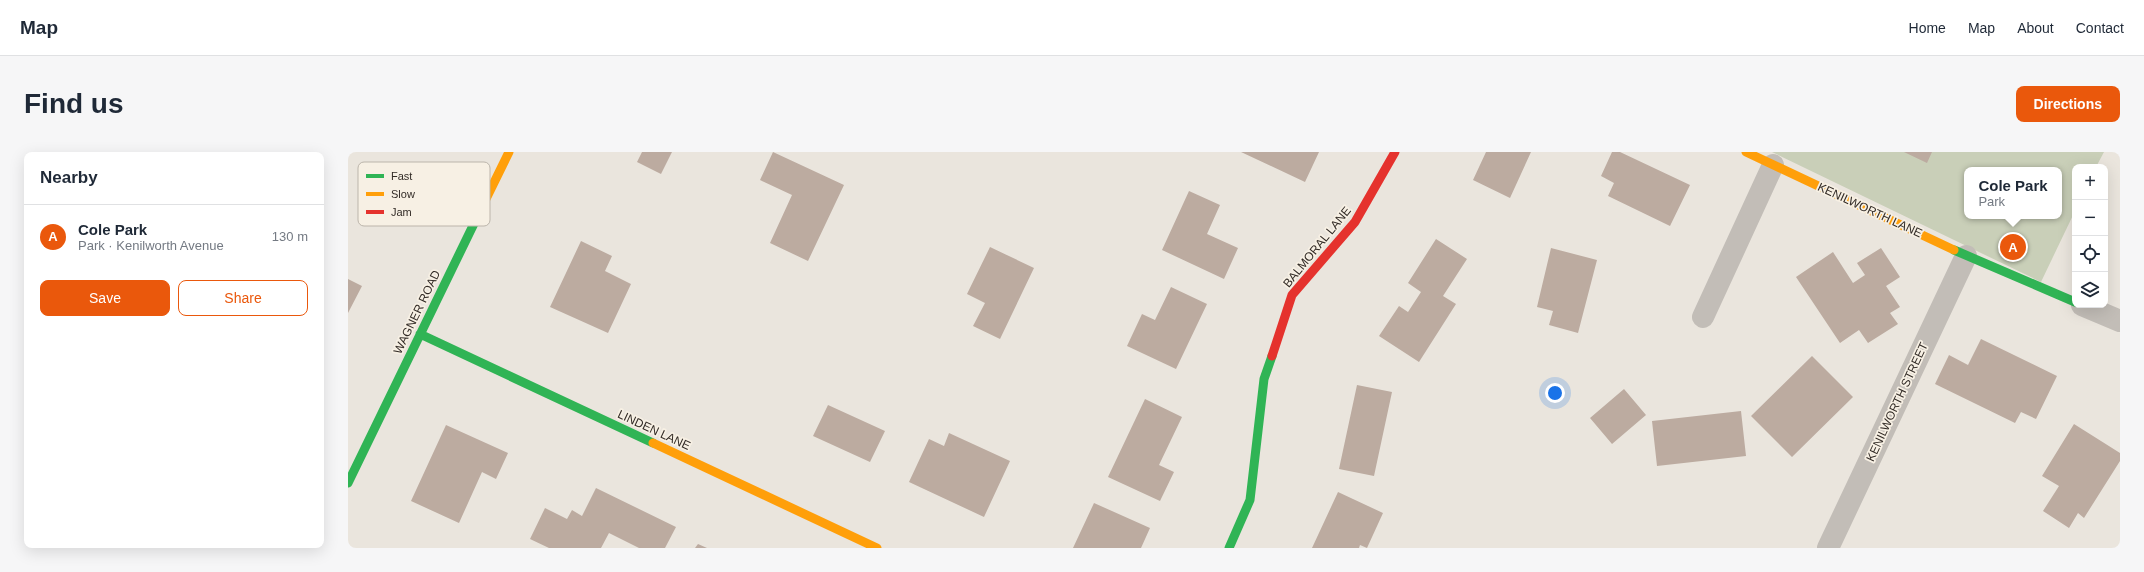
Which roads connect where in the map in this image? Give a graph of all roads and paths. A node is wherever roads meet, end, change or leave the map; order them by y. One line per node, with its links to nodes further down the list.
1 (509, 152): 5 (street, WAGNER ROAD)
2 (1395, 152): 15 (street, BALMORAL LANE)
3 (1746, 152): 4 (street, KENILWORTH LANE)
4 (1774, 165): 7 (street, KENILWORTH LANE); 10 (street)
5 (490, 191)
6 (473, 226): 12 (street, WAGNER ROAD)
7 (1966, 256): 8 (street, KENILWORTH LANE); 16 (street, KENILWORTH STREET)
8 (2072, 301)
9 (2089, 308): 11 (street)
10 (1703, 317)
11 (2120, 321)
12 (420, 334): 13 (street, WAGNER ROAD); 14 (street, LINDEN LANE)
13 (348, 483)
14 (877, 548)
15 (1229, 548)
16 (1828, 548)

